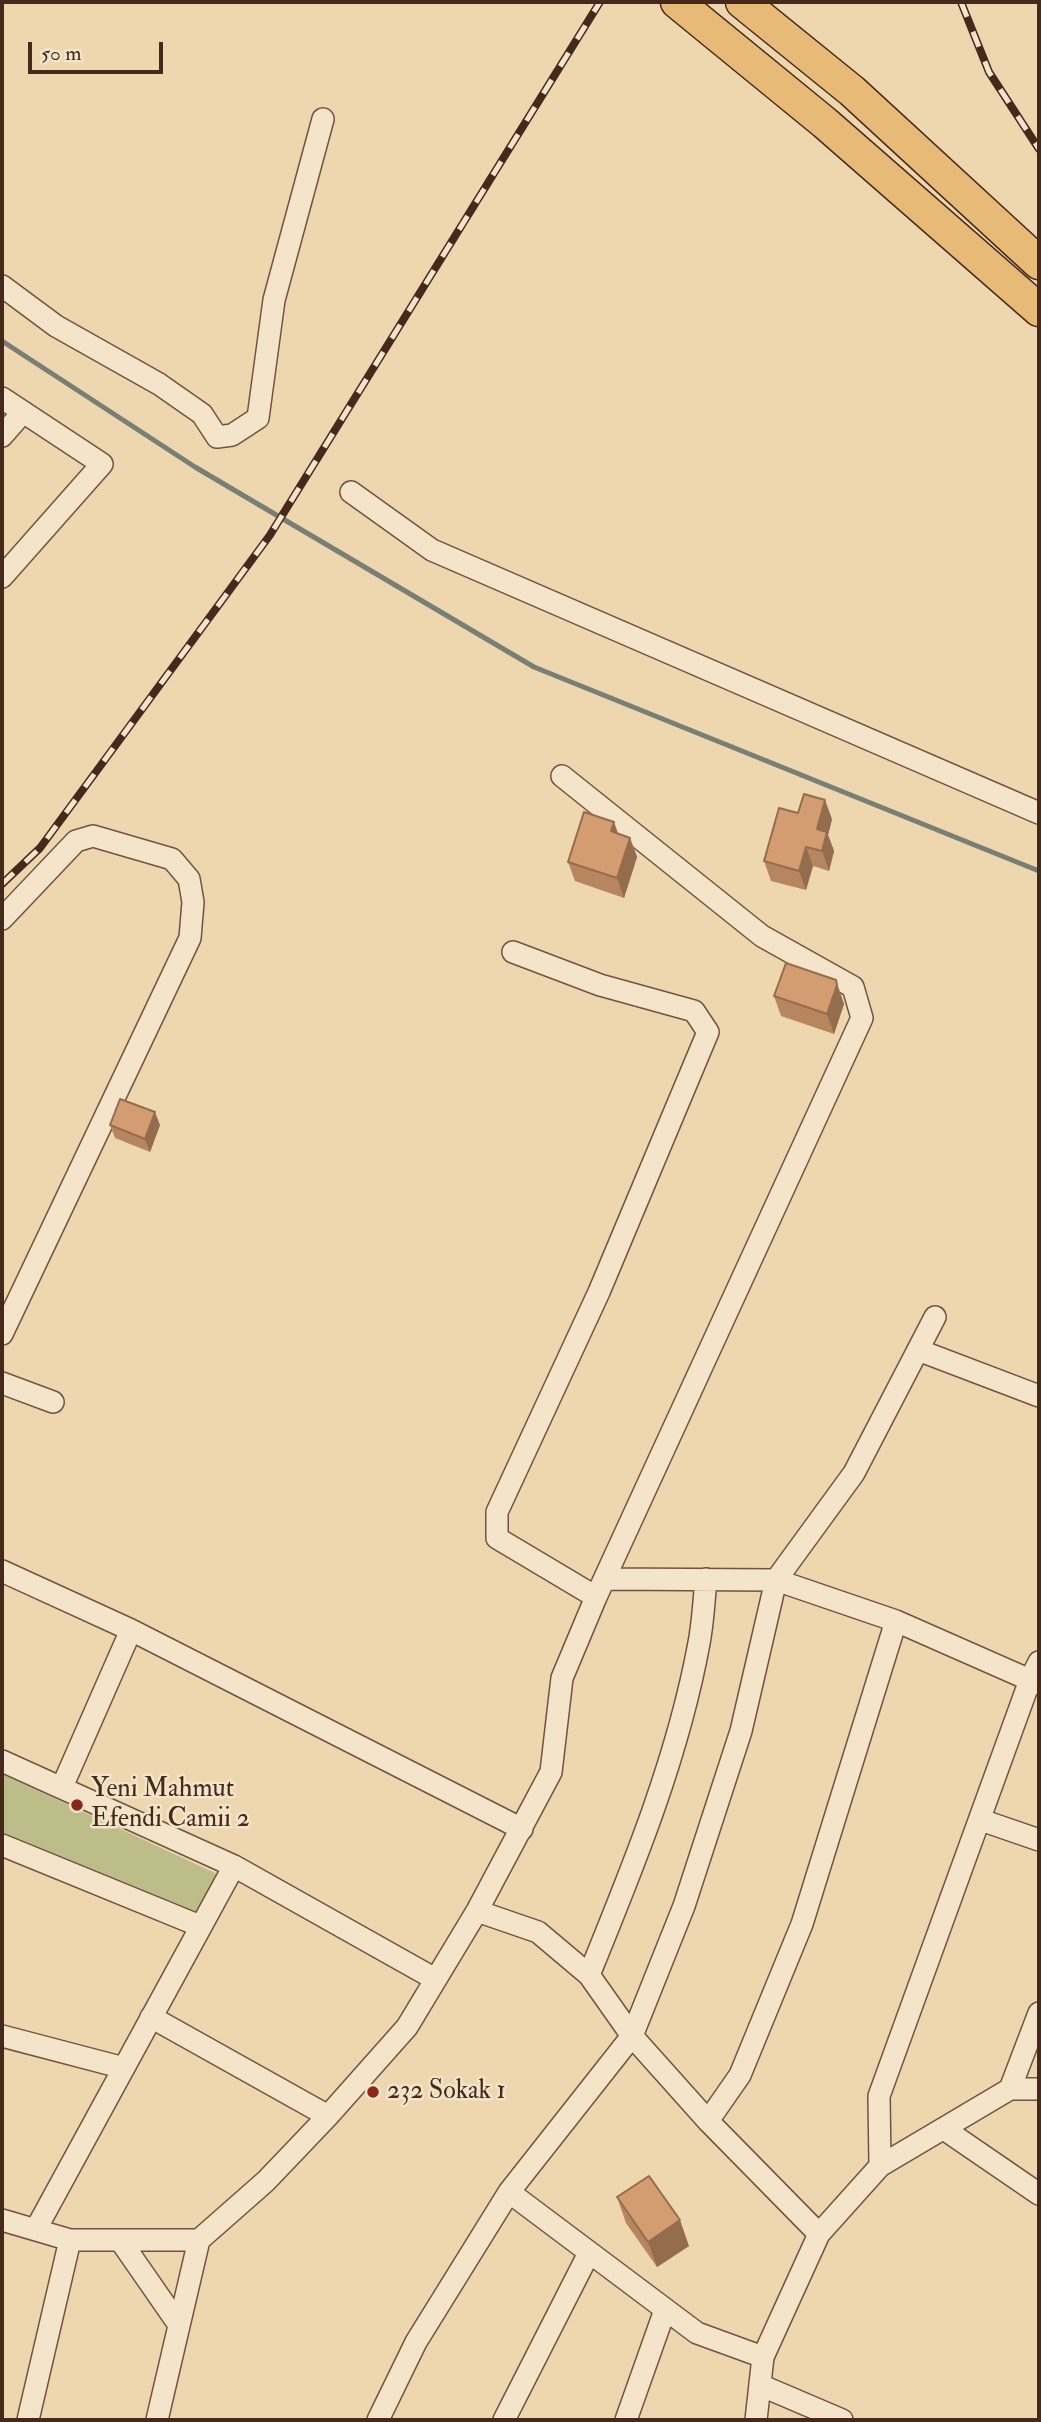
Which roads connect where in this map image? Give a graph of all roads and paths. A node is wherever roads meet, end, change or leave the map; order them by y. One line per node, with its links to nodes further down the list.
1 (677, 2): 6 (highway)
2 (742, 2): 4 (highway)
3 (323, 119): 5 (street)
4 (1039, 263)
5 (2, 286)
6 (1039, 310)
7 (2, 398): 8 (street)
8 (23, 412): 9 (street); 11 (street)
9 (2, 436)
10 (351, 492): 13 (street)
11 (2, 577)
12 (562, 776): 25 (street)
13 (1039, 813)
14 (2, 919): 17 (street)
15 (513, 952): 25 (street)
16 (935, 1317): 18 (street)
17 (2, 1334)
18 (918, 1350): 20 (street); 24 (street)
19 (2, 1383): 21 (street)
20 (1039, 1396)
21 (52, 1402)
22 (2, 1571): 27 (street)
23 (706, 1579): 24 (street); 25 (street); 38 (street)
24 (776, 1580): 26 (street); 43 (street)
25 (601, 1588): 32 (street)
26 (896, 1621): 28 (street); 48 (street)
27 (131, 1630): 30 (street); 32 (street)
28 (1036, 1675): 31 (street)
29 (2, 1761): 30 (street)
30 (62, 1787): 35 (street)
31 (981, 1820): 33 (street); 50 (street)
32 (522, 1829): 36 (street)
33 (1039, 1840)
34 (2, 1845): 37 (street)
35 (234, 1866): 37 (street); 39 (street)
36 (477, 1911): 38 (street); 39 (street)
37 (200, 1926): 41 (street)
38 (589, 1975): 43 (street)
39 (435, 1979): 47 (street)
40 (1039, 2014): 45 (street)
41 (151, 2017): 44 (street); 47 (street)
42 (2, 2036): 44 (street)
43 (632, 2036): 48 (street); 51 (street)
44 (124, 2068): 54 (street)
45 (1010, 2089): 46 (street); 49 (street)
46 (1039, 2089)
47 (328, 2116): 58 (street)
48 (708, 2121): 55 (street)
49 (944, 2129): 50 (street); 52 (street)
50 (880, 2166): 55 (street)
51 (509, 2192): 59 (street); 66 (street)
52 (1039, 2194)
53 (2, 2220): 54 (street)
54 (36, 2229): 56 (street)
55 (818, 2234): 62 (street)
56 (70, 2240): 57 (street); 64 (street)
57 (120, 2240): 58 (street); 61 (street)
58 (199, 2240): 61 (street)
59 (589, 2253): 60 (street); 67 (street)
60 (665, 2310): 62 (street); 68 (street)
61 (179, 2325): 65 (street)
62 (763, 2357): 63 (street)
63 (760, 2385): 69 (street); 70 (street)
64 (28, 2420)
65 (157, 2420)
66 (377, 2420)
67 (505, 2420)
68 (626, 2420)
69 (756, 2420)
70 (842, 2420)

